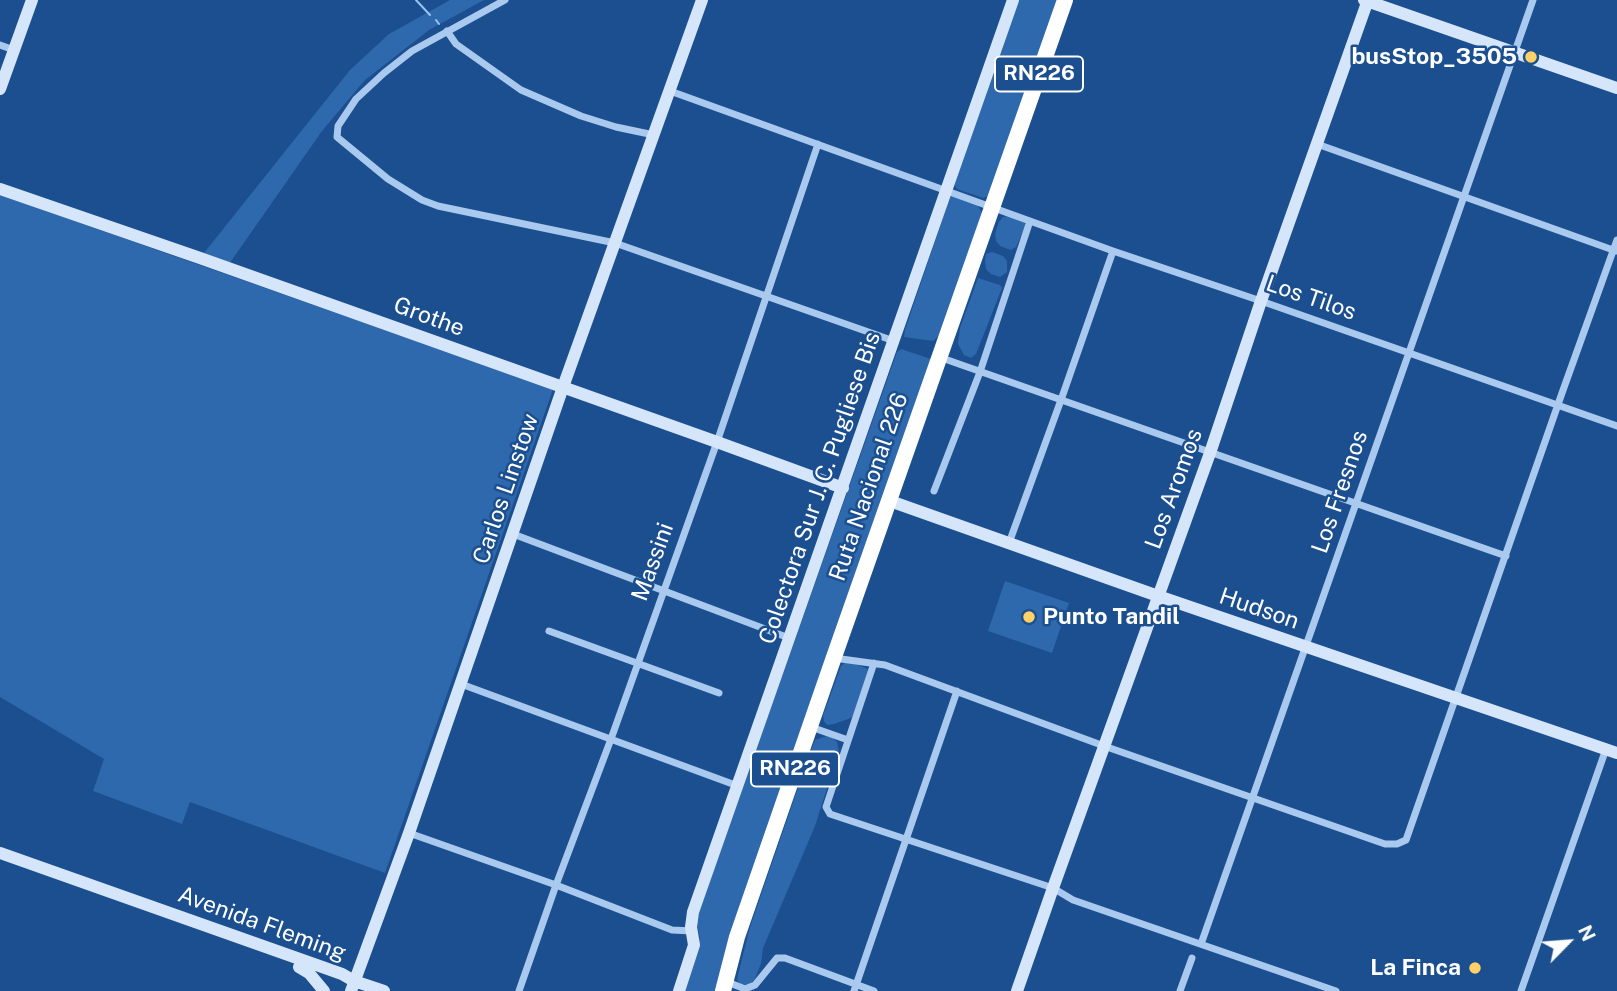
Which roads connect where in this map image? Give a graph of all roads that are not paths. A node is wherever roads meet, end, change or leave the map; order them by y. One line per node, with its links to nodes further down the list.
1 (32, 0): 10 (street)
2 (505, 0): 8 (street)
3 (702, 0): 14 (street, Carlos Linstow)
4 (1013, 0): 19 (street, Colectora Sur J. C. Pugliese Bis)
5 (1065, 0): 21 (highway, Ruta Nacional 226 / RN226)
6 (1367, 0): 11 (street); 17 (street, Los Aromos)
7 (1533, 0): 11 (street, Los Fresnos)
8 (447, 32): 15 (street); 24 (street)
9 (0, 45): 10 (street)
10 (14, 50): 13 (street)
11 (1516, 52): 12 (street); 20 (street, Los Fresnos)
12 (1617, 88)
13 (0, 89)
14 (670, 91): 15 (street, Carlos Linstow); 16 (street, Los Tilos)
15 (655, 135): 24 (street, Carlos Linstow)
16 (818, 144): 19 (street, Los Tilos); 27 (street, Massini)
17 (1317, 144): 20 (street); 28 (street, Los Aromos)
18 (0, 189): 33 (street, Grothe)
19 (946, 190): 21 (street, Los Tilos); 29 (street, Colectora Sur J. C. Pugliese Bis)
20 (1464, 198): 26 (street); 30 (street, Los Fresnos)
21 (992, 206): 22 (street, Los Tilos); 31 (highway, Ruta Nacional 226 / RN226)
22 (1030, 221): 25 (street, Los Tilos); 32 (street)
23 (1617, 240): 26 (street)
24 (615, 243): 27 (street); 33 (street, Carlos Linstow)
25 (1112, 251): 28 (street, Los Tilos); 34 (street)
26 (1615, 251): 35 (street)
27 (765, 296): 29 (street); 37 (street, Massini)
28 (1261, 301): 30 (street, Los Tilos); 38 (street, Los Aromos)
29 (894, 341): 39 (street, Colectora Sur J. C. Pugliese Bis)
30 (1409, 353): 35 (street, Los Tilos); 42 (street, Los Fresnos)
31 (938, 357): 32 (street); 41 (highway, Ruta Nacional 226 / RN226)
32 (980, 372): 34 (street); 40 (street)
33 (563, 387): 37 (street, Grothe); 43 (street, Carlos Linstow)
34 (1061, 400): 38 (street); 44 (street)
35 (1558, 405): 36 (street, Los Tilos); 45 (street)
36 (1617, 426)
37 (717, 442): 39 (street, Grothe); 46 (street, Massini)
38 (1210, 453): 42 (street); 47 (street, Los Aromos)
39 (843, 488): 49 (street, Colectora Sur J. C. Pugliese Bis)
40 (934, 491)
41 (890, 500): 44 (street, Hudson); 51 (highway, Ruta Nacional 226 / RN226)
42 (1356, 504): 45 (street); 50 (street, Los Fresnos)
43 (513, 534): 46 (street); 54 (street, Carlos Linstow)
44 (1009, 543): 47 (street, Hudson)
45 (1506, 556): 57 (street)
46 (663, 590): 49 (street); 52 (street, Massini)
47 (1158, 596): 50 (street, Hudson); 61 (street, Los Aromos)
48 (549, 631): 52 (street)
49 (789, 638): 63 (street, Colectora Sur J. C. Pugliese Bis)
50 (1305, 647): 57 (street, Hudson); 64 (street, Los Fresnos)
51 (834, 657): 53 (street); 58 (highway, Ruta Nacional 226 / RN226)
52 (638, 663): 56 (street); 59 (street, Massini)
53 (874, 663): 55 (street); 60 (street)
54 (461, 684): 59 (street); 65 (street, Carlos Linstow)
55 (957, 691): 61 (street); 66 (street)
56 (719, 693)
57 (1456, 699): 62 (street, Hudson); 64 (street)
58 (810, 727): 60 (street); 76 (highway, Ruta Nacional 226 / RN226)
59 (611, 738): 63 (street); 69 (street, Massini)
60 (848, 740): 66 (street)
61 (1104, 746): 64 (street); 70 (street, Los Aromos)
62 (1611, 751): 87 (street)
63 (738, 786): 71 (street, Colectora Sur J. C. Pugliese Bis)
64 (1252, 797): 72 (street, Los Fresnos)
65 (409, 833): 69 (street); 75 (street, Carlos Linstow)
66 (906, 838): 70 (street); 78 (street)
67 (0, 853): 75 (street, Avenida Fleming)
68 (0, 862): 74 (street, Avenida Fleming)
69 (555, 885): 71 (street); 81 (street, Massini)
70 (1053, 888): 72 (street); 84 (street, Los Aromos)
71 (692, 930): 82 (street, Colectora Sur J. C. Pugliese Bis)
72 (1200, 944): 86 (street)
73 (1192, 958): 85 (street)
74 (299, 967): 75 (street, Avenida Fleming); 79 (street)
75 (352, 986): 80 (street)
76 (724, 986): 77 (street)
77 (754, 988): 78 (street)
78 (855, 988): 83 (street)
79 (324, 991)
80 (384, 991)
81 (519, 991)
82 (679, 991)
83 (874, 991)
84 (1017, 991)
85 (1180, 991)
86 (1336, 991)
87 (1521, 991)

